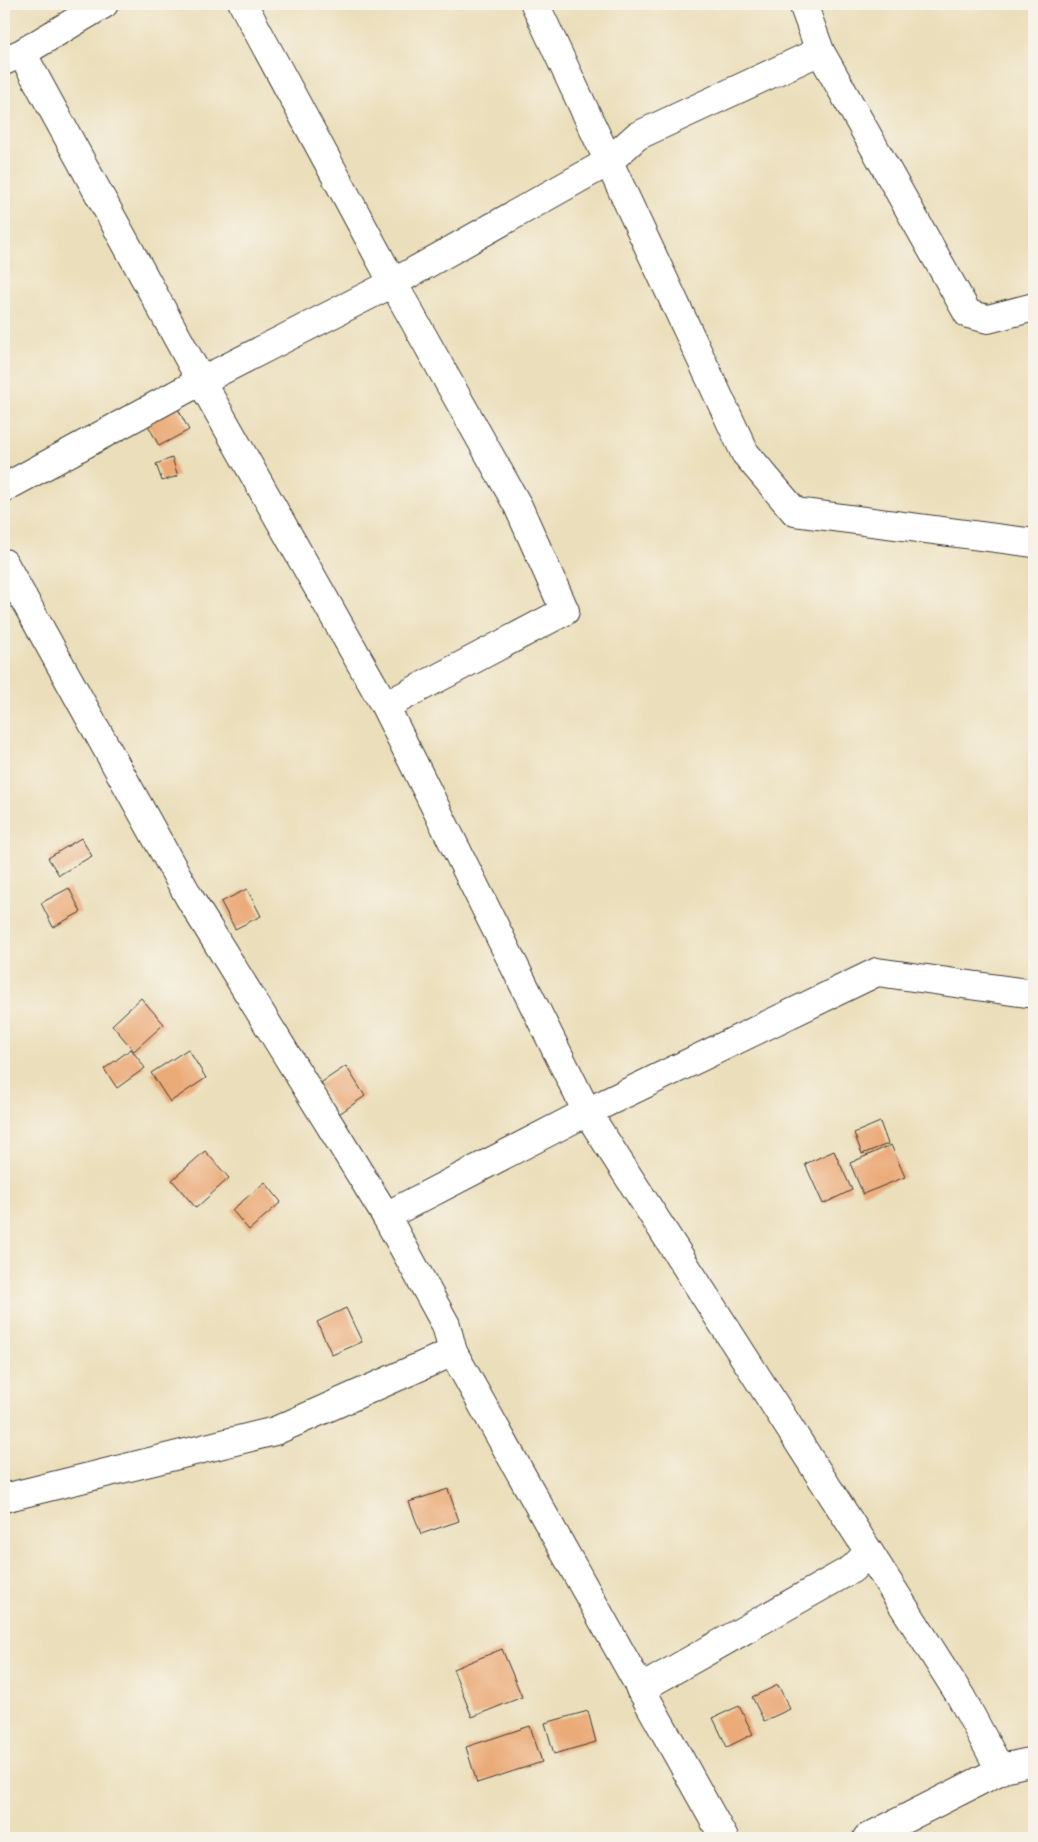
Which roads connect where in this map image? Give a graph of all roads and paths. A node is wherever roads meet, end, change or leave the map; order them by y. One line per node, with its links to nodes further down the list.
1 (243, 4): 8 (street)
2 (535, 4): 7 (street)
3 (804, 4): 5 (street)
4 (93, 6): 6 (street)
5 (820, 50): 7 (street); 9 (street)
6 (13, 57): 10 (street)
7 (608, 162): 8 (street); 12 (street)
8 (393, 283): 10 (street); 14 (street)
9 (1034, 307)
10 (201, 381): 11 (street); 14 (street)
11 (4, 488)
12 (1034, 543)
13 (4, 563): 17 (street)
14 (384, 706): 16 (street)
15 (1034, 994): 16 (street)
16 (587, 1112): 17 (street); 20 (street)
17 (386, 1216): 18 (street)
18 (453, 1352): 19 (street); 21 (street)
19 (4, 1498)
20 (869, 1552): 21 (street); 23 (street)
21 (640, 1689): 24 (street)
22 (1034, 1761): 23 (street)
23 (1007, 1767): 25 (street)
24 (724, 1838)
25 (867, 1838)

